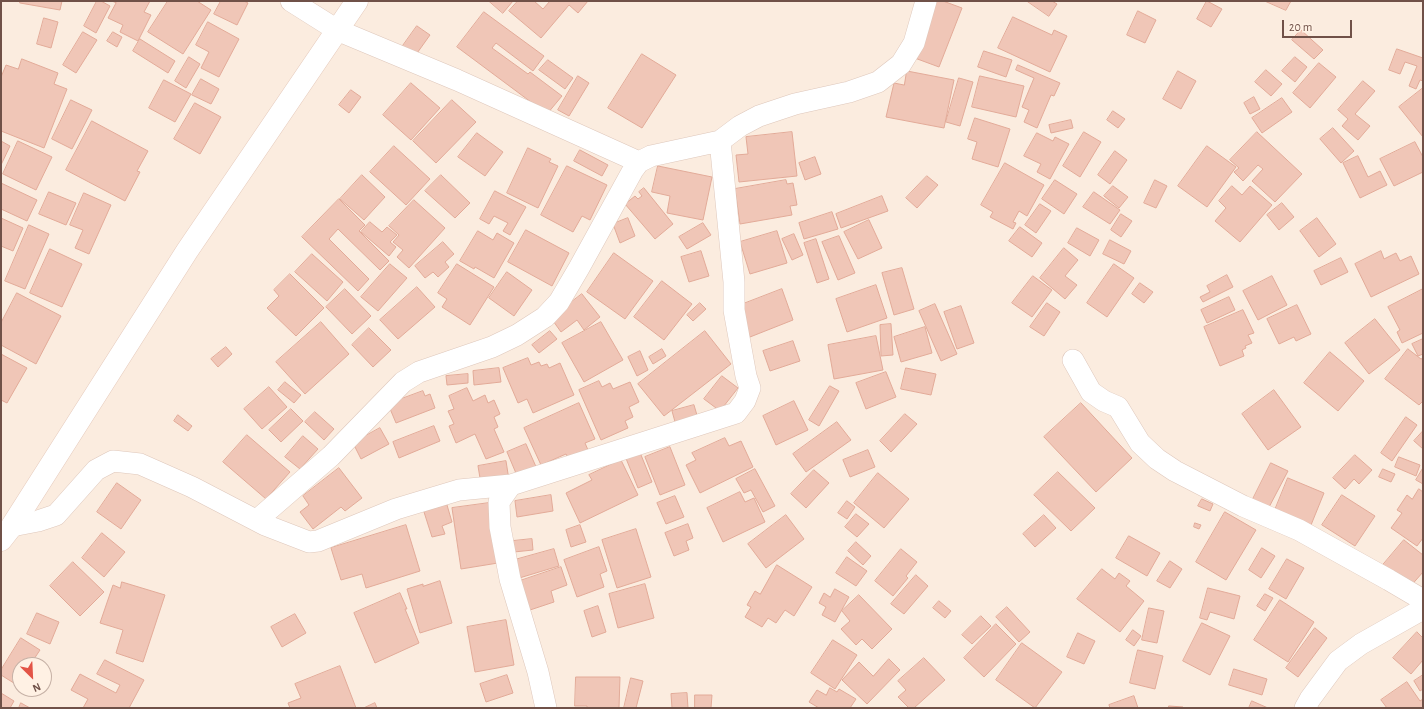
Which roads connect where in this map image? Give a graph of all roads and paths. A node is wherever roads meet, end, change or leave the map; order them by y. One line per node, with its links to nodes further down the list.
1 (291, 1): 4 (street)
2 (357, 1): 4 (main road)
3 (926, 1): 5 (street)
4 (337, 30): 6 (street); 10 (main road)
5 (720, 141): 6 (street); 8 (street)
6 (639, 162): 9 (street)
7 (1073, 360): 11 (street)
8 (511, 485): 9 (street); 13 (street)
9 (257, 520): 10 (street)
10 (7, 533)
11 (1423, 600)
12 (1423, 610): 14 (street)
13 (546, 708)
14 (1305, 708)

